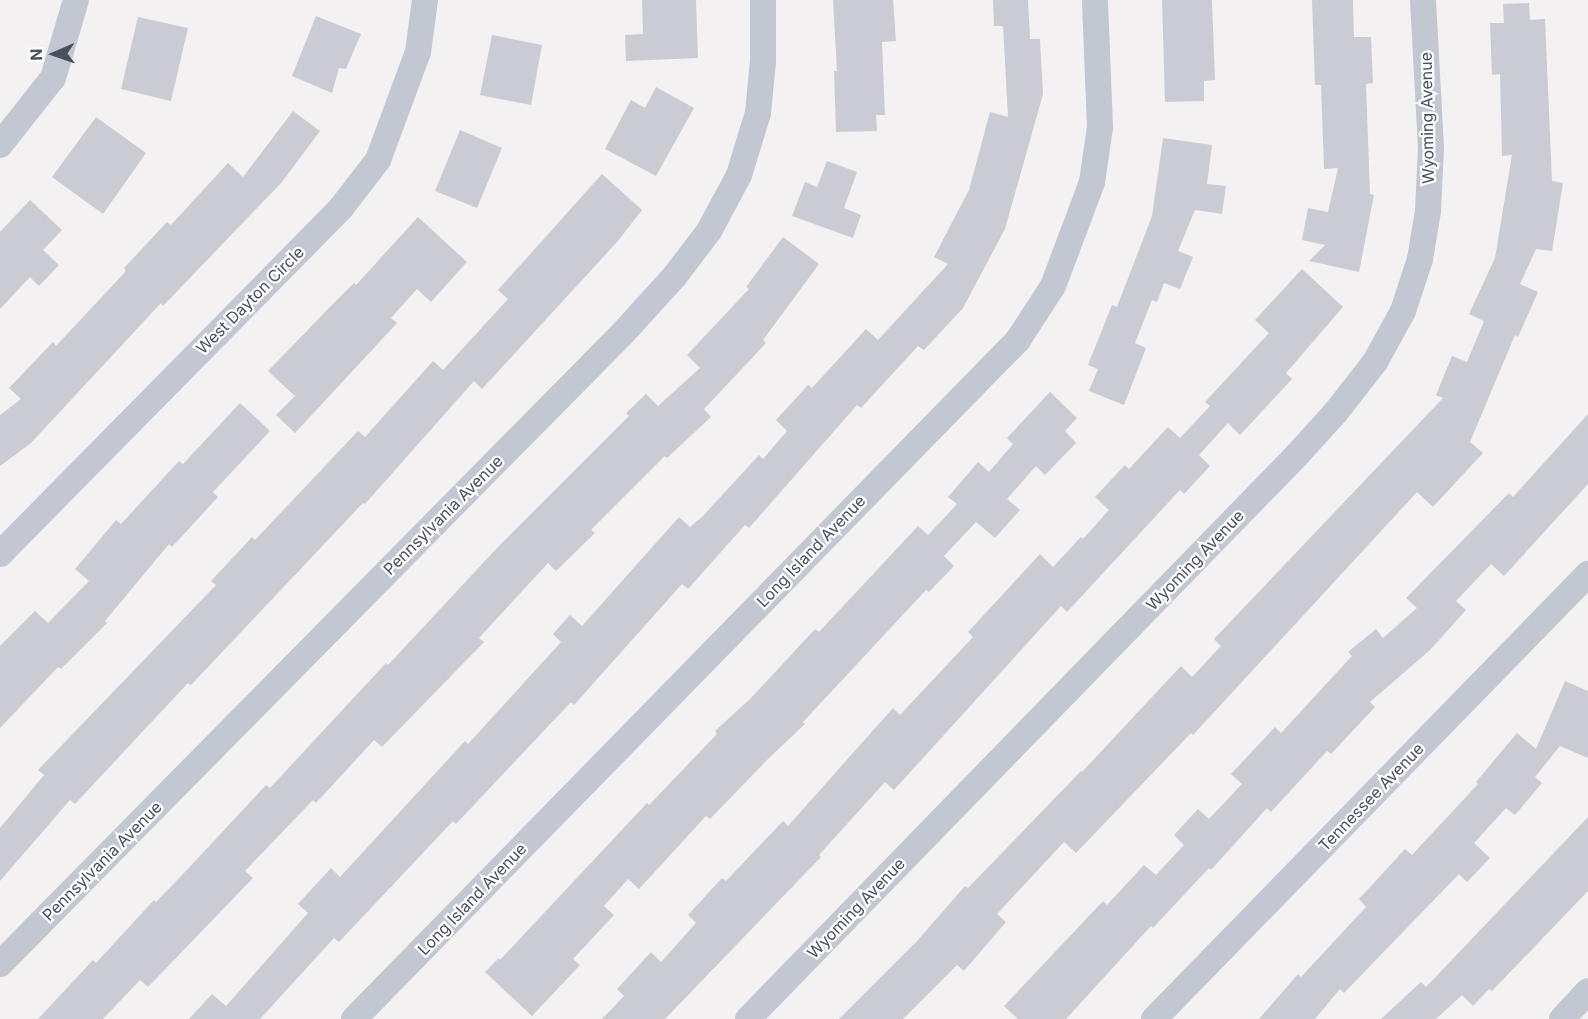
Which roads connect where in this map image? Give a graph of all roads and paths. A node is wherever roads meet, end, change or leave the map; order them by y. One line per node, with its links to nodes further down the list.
1 (76, 0): 6 (street)
2 (425, 0): 7 (street, West Dayton Circle)
3 (763, 0): 9 (street, Pennsylvania Avenue)
4 (1095, 0): 11 (street, Long Island Avenue)
5 (1423, 0): 12 (street, Wyoming Avenue)
6 (0, 145)
7 (0, 554)
8 (1588, 574): 13 (street, Tennessee Avenue)
9 (0, 964)
10 (1588, 991): 14 (street)
11 (354, 1019)
12 (748, 1019)
13 (1154, 1019)
14 (1562, 1019)

